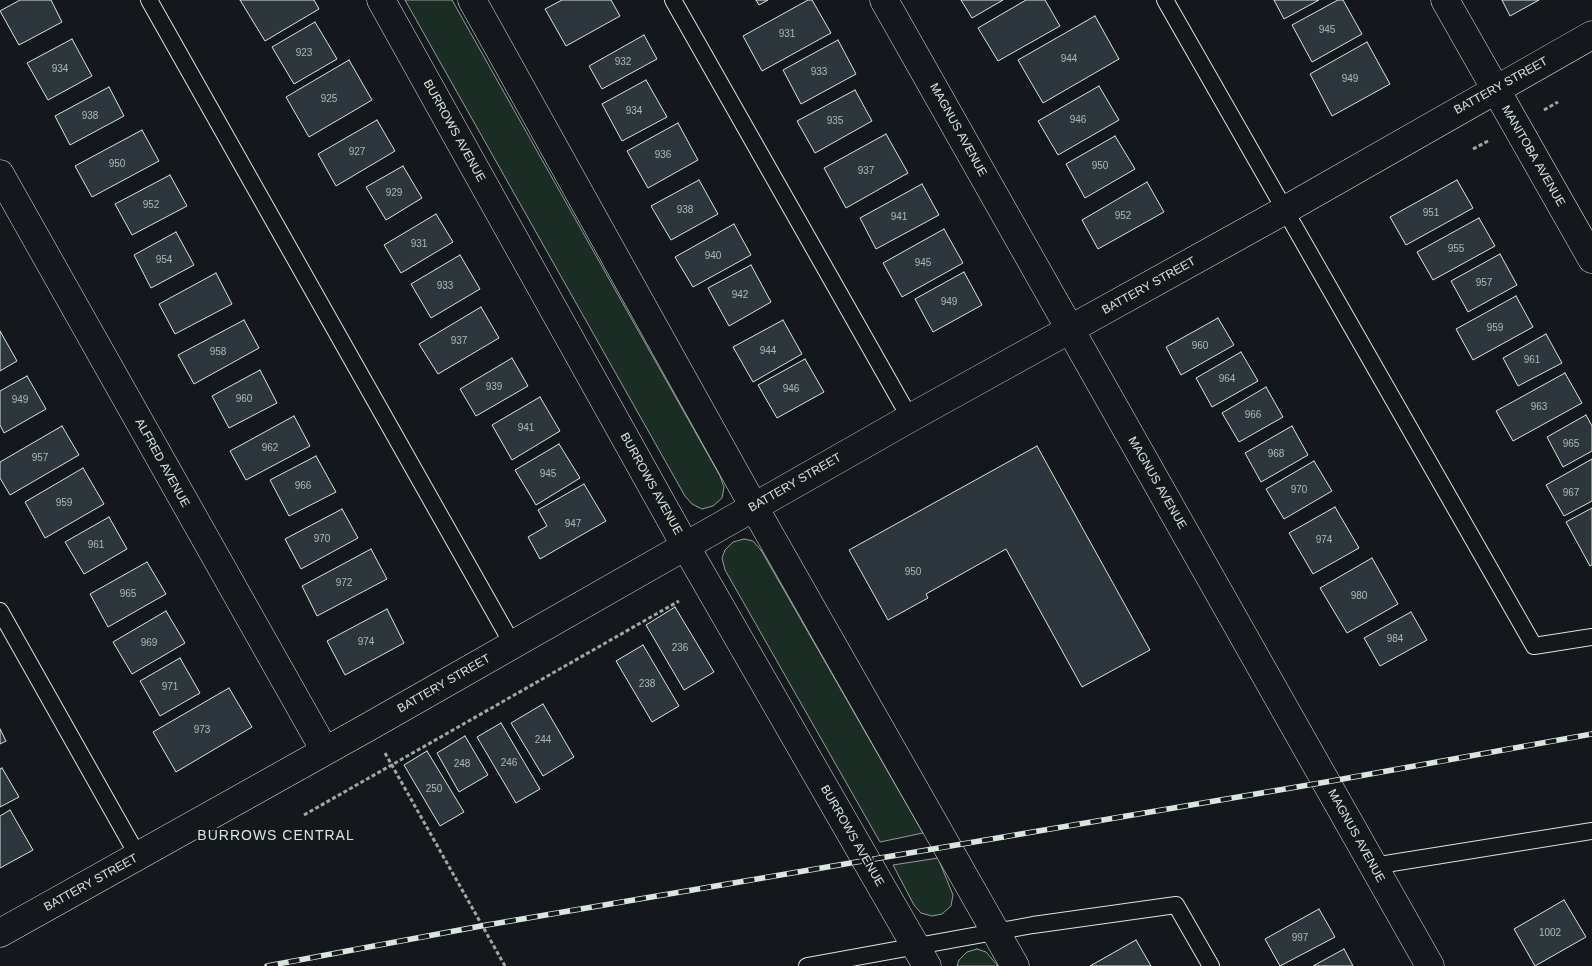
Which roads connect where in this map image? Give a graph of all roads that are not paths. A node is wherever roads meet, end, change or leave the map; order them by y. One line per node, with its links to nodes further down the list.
1 (149, 0): 19 (lane)
2 (381, 0): 16 (street, BURROWS AVENUE)
3 (472, 0): 15 (street)
4 (673, 0): 14 (lane)
5 (884, 0): 13 (street, MAGNUS AVENUE)
6 (1165, 0): 11 (lane)
7 (1445, 0): 9 (street, MANITOBA AVENUE)
8 (1592, 36): 9 (street, BATTERY STREET)
9 (1495, 90): 11 (street, BATTERY STREET); 12 (street, MANITOBA AVENUE)
10 (0, 174): 20 (street, ALFRED AVENUE)
11 (1285, 210): 13 (street, BATTERY STREET); 18 (lane)
12 (1592, 259)
13 (1071, 330): 14 (street, BATTERY STREET); 23 (street, MAGNUS AVENUE)
14 (910, 418): 15 (street, BATTERY STREET)
15 (754, 507): 16 (street, BATTERY STREET); 24 (street)
16 (686, 547): 19 (street, BATTERY STREET); 26 (street, BURROWS AVENUE)
17 (0, 611): 22 (lane)
18 (1592, 637)
19 (513, 645): 20 (street, BATTERY STREET)
20 (325, 751): 22 (street, BATTERY STREET)
21 (1592, 831): 23 (lane)
22 (138, 856): 25 (street, BATTERY STREET)
23 (1374, 866): 30 (street, MAGNUS AVENUE)
24 (996, 932): 26 (lane); 28 (street); 29 (lane)
25 (0, 934)
26 (921, 956): 27 (lane)
27 (807, 966)
28 (1015, 966)
29 (1211, 966)
30 (1430, 966)

